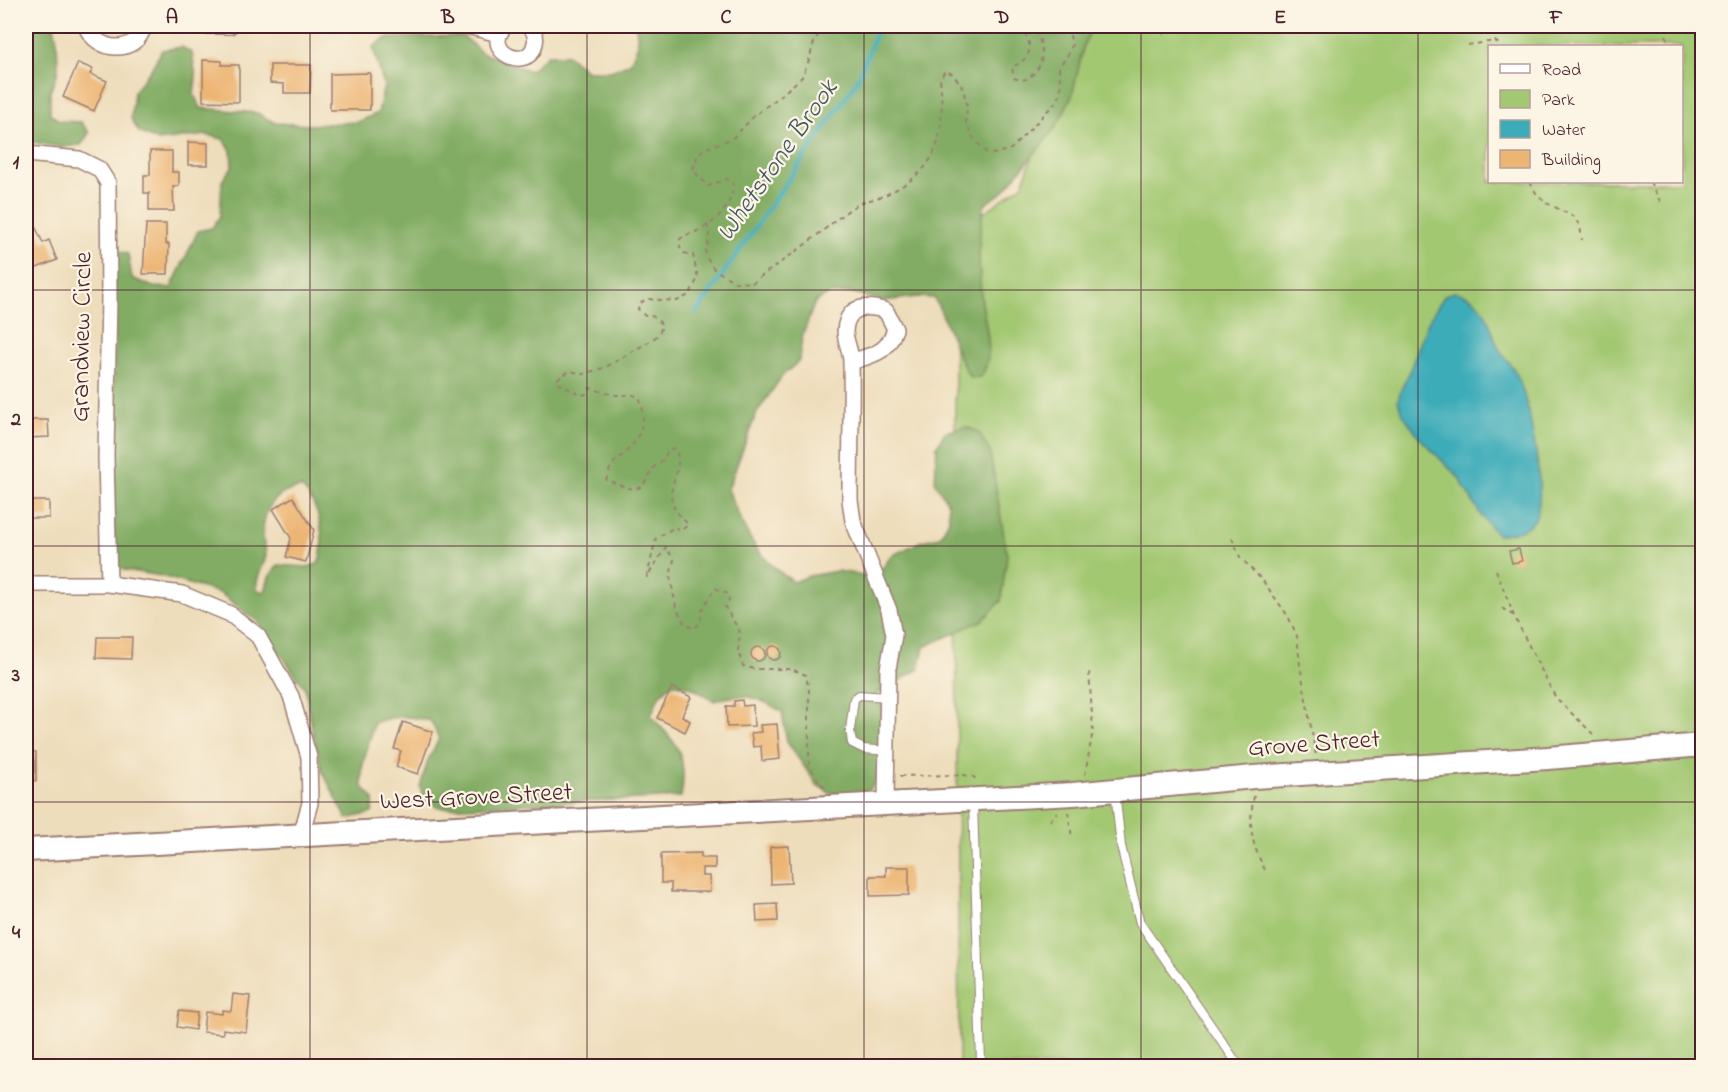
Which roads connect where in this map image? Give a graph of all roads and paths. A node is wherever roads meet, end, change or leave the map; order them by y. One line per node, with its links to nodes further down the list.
1 (86, 26): 2 (street)
2 (144, 26)
3 (177, 26): 4 (street)
4 (230, 26)
5 (467, 26): 13 (street)
6 (530, 26): 13 (street)
7 (823, 26): 22 (path)
8 (1019, 26): 9 (path)
9 (1035, 26)
10 (1068, 26): 22 (path)
11 (1168, 26): 14 (path)
12 (1666, 26): 17 (path)
13 (502, 30)
14 (1163, 35)
15 (1468, 45): 16 (path)
16 (1501, 45)
17 (1667, 45)
18 (26, 154): 28 (street, Grandview Circle)
19 (1531, 183): 23 (path)
20 (1651, 183): 21 (path)
21 (1662, 205)
22 (707, 224): 39 (path)
23 (1582, 240)
24 (851, 362): 32 (street)
25 (1232, 538): 36 (path)
26 (1496, 570): 30 (path)
27 (26, 584): 28 (street)
28 (110, 584): 45 (street)
29 (1502, 608): 30 (path)
30 (1514, 616): 33 (path)
31 (1089, 671): 41 (path)
32 (888, 697): 35 (street); 35 (lane)
33 (1583, 724)
34 (1702, 745): 36 (main road, Grove Street)
35 (888, 751): 38 (street)
36 (1317, 774): 37 (main road, Grove Street)
37 (1257, 777): 40 (main road, Grove Street); 48 (path)
38 (887, 778): 42 (path); 44 (street)
39 (829, 790)
40 (1114, 790): 41 (main road, Grove Street); 50 (lane)
41 (1073, 794): 42 (main road, Grove Street); 46 (path)
42 (973, 800): 43 (main road, Grove Street); 49 (lane)
43 (929, 801): 44 (main road, West Grove Street)
44 (886, 803): 45 (main road, West Grove Street)
45 (301, 835): 47 (main road, West Grove Street)
46 (1072, 838)
47 (26, 850)
48 (1265, 870)
49 (983, 1066)
50 (1239, 1066)

